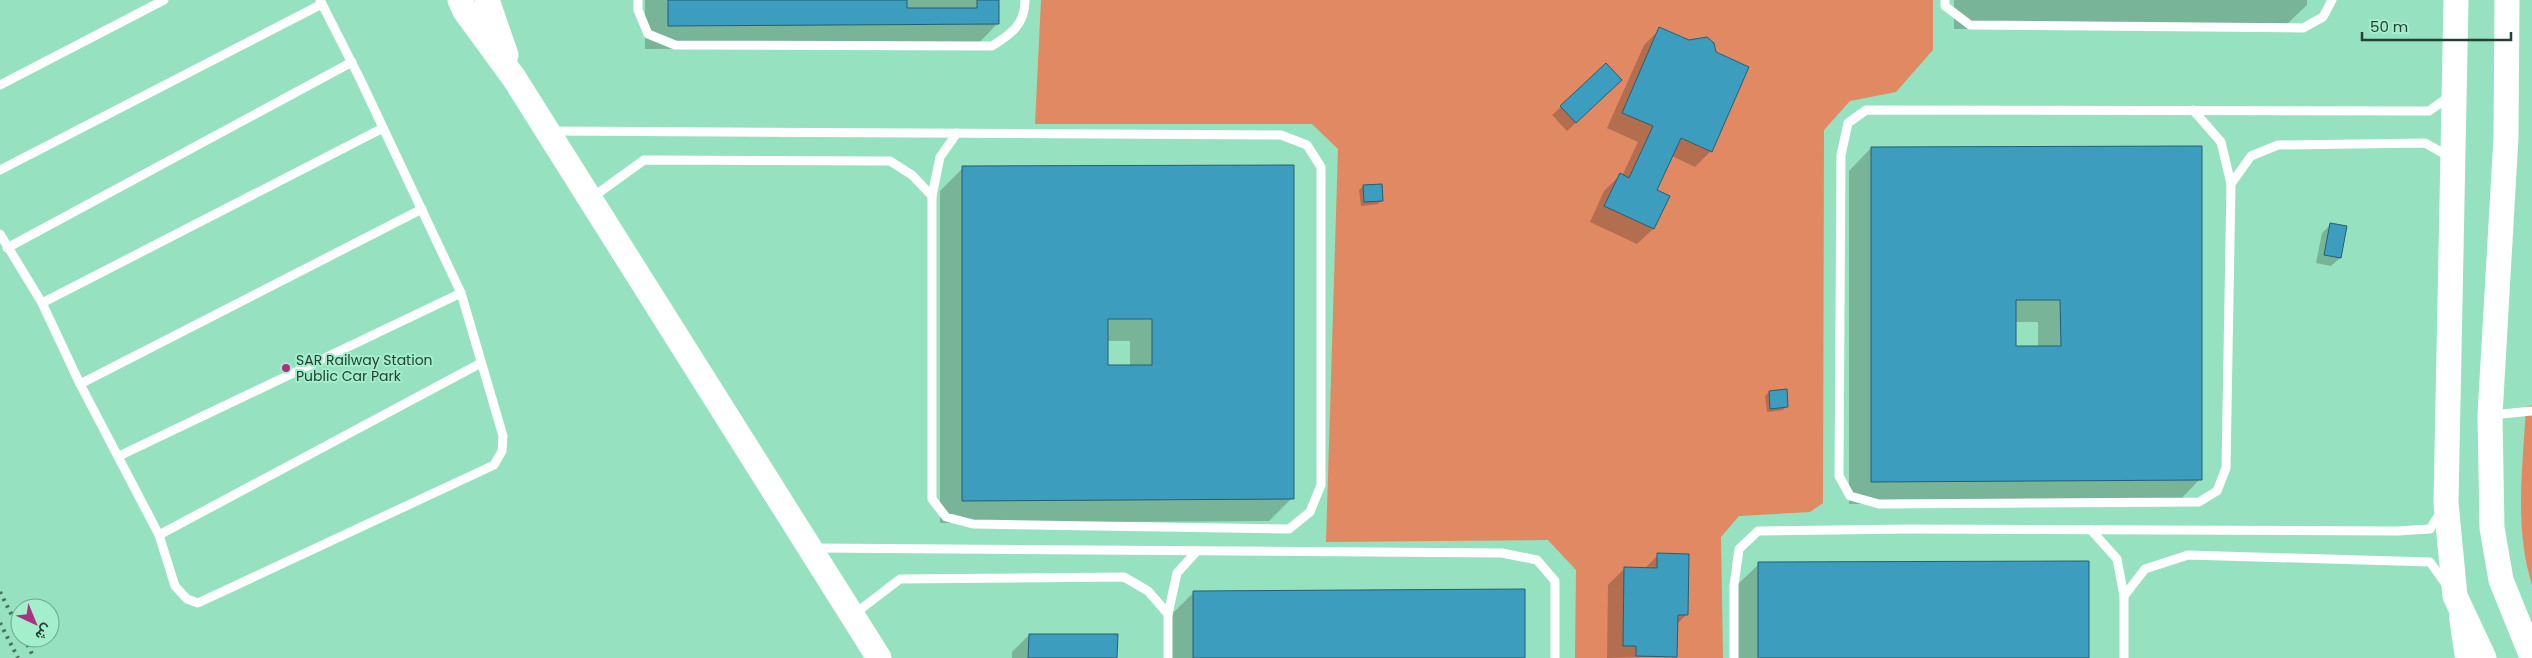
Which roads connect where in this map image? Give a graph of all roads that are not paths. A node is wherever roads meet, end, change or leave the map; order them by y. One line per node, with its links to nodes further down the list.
1 (164, 0): 13 (lane)
2 (460, 0): 12 (street)
3 (487, 0): 12 (street)
4 (638, 0): 5 (lane)
5 (1025, 0)
6 (1945, 0): 7 (lane)
7 (2332, 0)
8 (2456, 0): 14 (street)
9 (2506, 0): 32 (street)
10 (321, 2): 11 (lane); 20 (lane)
11 (352, 62): 16 (lane); 26 (lane)
12 (514, 78): 17 (street)
13 (0, 85)
14 (2454, 93): 15 (lane); 19 (street)
15 (2193, 110): 21 (lane); 21 (lane)
16 (383, 128): 24 (lane); 28 (lane)
17 (547, 131): 18 (lane); 23 (street)
18 (957, 133): 22 (lane); 22 (lane)
19 (2453, 158): 21 (lane); 34 (street)
20 (0, 170)
21 (2231, 184)
22 (932, 196): 23 (lane)
23 (590, 199): 37 (street)
24 (422, 210): 27 (lane); 30 (lane)
25 (0, 234): 26 (lane)
26 (7, 248): 28 (lane)
27 (461, 293): 29 (lane); 33 (lane)
28 (42, 303): 30 (lane)
29 (481, 363): 36 (lane); 36 (lane)
30 (80, 384): 33 (lane)
31 (2532, 411): 32 (lane)
32 (2490, 415): 43 (street)
33 (119, 456): 36 (lane)
34 (2446, 503): 35 (lane); 40 (street)
35 (2091, 530): 39 (lane); 47 (lane)
36 (159, 535)
37 (810, 548): 38 (lane); 42 (street)
38 (1197, 551): 41 (lane); 46 (lane)
39 (2124, 596): 40 (lane); 48 (lane)
40 (2455, 596): 49 (street); 50 (street)
41 (1168, 614): 42 (lane); 45 (lane)
42 (852, 615): 44 (street)
43 (2532, 657)
44 (880, 658)
45 (1168, 658)
46 (1555, 658)
47 (1734, 658)
48 (2124, 658)
49 (2464, 658)
50 (2484, 658)

